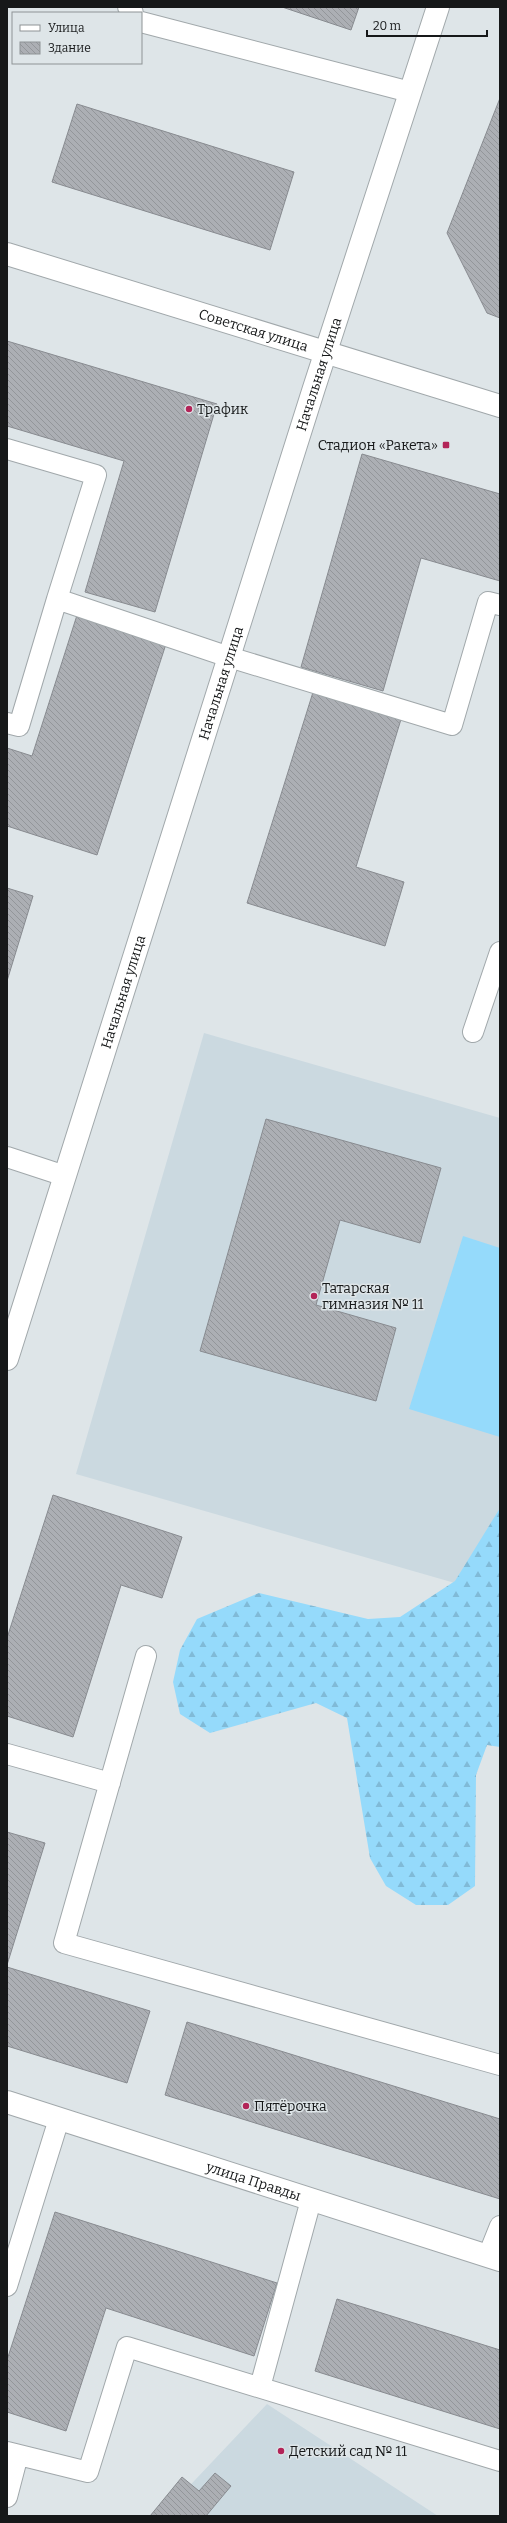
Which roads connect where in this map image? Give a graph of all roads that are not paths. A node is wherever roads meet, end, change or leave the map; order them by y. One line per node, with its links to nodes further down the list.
1 (438, 7): 3 (street, Начальная улица)
2 (142, 22): 3 (lane)
3 (410, 92): 5 (street, Начальная улица)
4 (7, 254): 5 (street, Советская улица)
5 (326, 353): 6 (street, Советская улица); 10 (street, Начальная улица)
6 (500, 406)
7 (7, 449): 8 (lane)
8 (57, 599): 10 (lane); 11 (lane)
9 (500, 605): 10 (lane)
10 (230, 657): 15 (street, Начальная улица)
11 (7, 723)
12 (500, 952): 13 (lane)
13 (473, 1032)
14 (7, 1157): 15 (lane)
15 (65, 1176): 16 (street, Начальная улица)
16 (7, 1359)
17 (146, 1656): 19 (lane)
18 (7, 1754): 19 (lane)
19 (110, 1783): 20 (lane)
20 (500, 2065)
21 (7, 2102): 22 (street, улица Правды)
22 (59, 2119): 23 (street, улица Правды); 26 (lane)
23 (311, 2200): 25 (street, улица Правды); 27 (lane)
24 (500, 2226): 25 (lane)
25 (494, 2258)
26 (7, 2286)
27 (260, 2388): 28 (lane); 29 (lane)
28 (12, 2454): 30 (lane)
29 (500, 2461)
30 (7, 2497)

